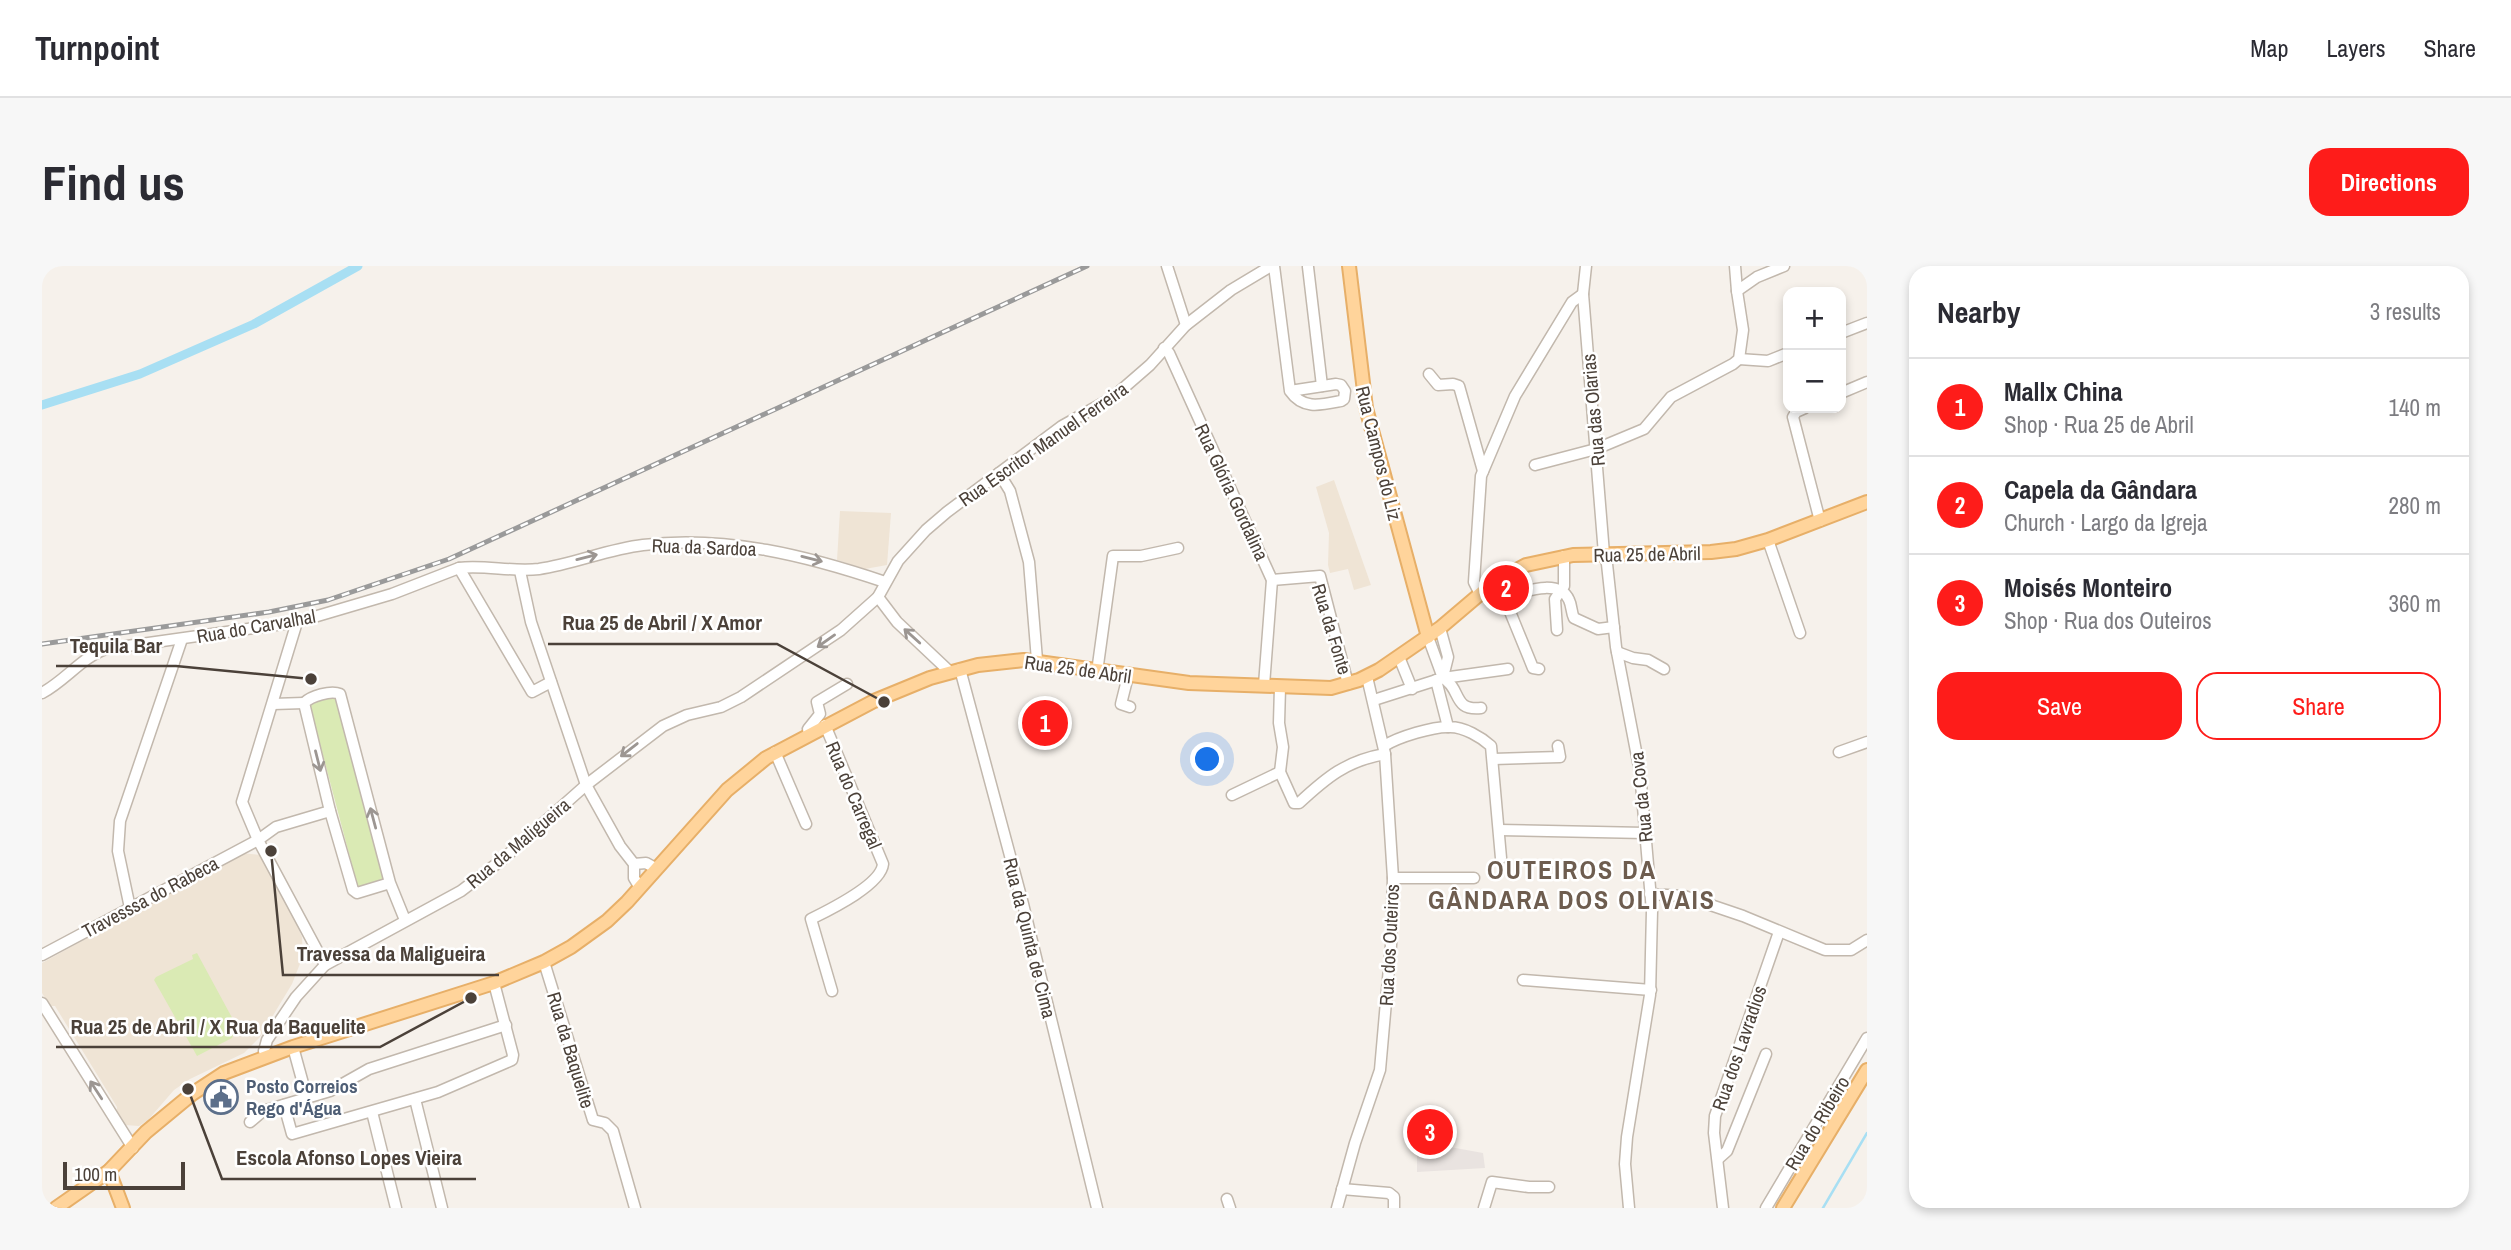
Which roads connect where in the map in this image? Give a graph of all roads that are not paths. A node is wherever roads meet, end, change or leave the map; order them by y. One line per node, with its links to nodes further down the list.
1 (1167, 266): 11 (street)
2 (1273, 266): 11 (street, Rua Escritor Manuel Ferreira); 19 (street)
3 (1349, 266): 46 (main road, Rua Campos do Liz)
4 (1586, 266): 9 (street, Rua das Olarias)
5 (1735, 266): 8 (street)
6 (1784, 266): 8 (street)
7 (1308, 267): 18 (street)
8 (1737, 291): 15 (street)
9 (1583, 294): 22 (street, Rua das Olarias); 24 (street)
10 (1867, 323): 12 (street)
11 (1186, 325): 13 (street, Rua Escritor Manuel Ferreira)
12 (1846, 331)
13 (1164, 348): 25 (street, Rua Escritor Manuel Ferreira); 34 (street, Rua Glória Gordalina)
14 (1783, 356): 15 (street)
15 (1739, 359): 22 (street)
16 (1429, 374): 24 (street)
17 (1867, 382): 20 (street)
18 (1322, 386): 19 (street); 19 (street)
19 (1290, 391)
20 (1846, 391)
21 (1795, 413): 27 (street)
22 (1596, 449): 23 (street); 30 (street, Rua das Olarias)
23 (1535, 465)
24 (1483, 471): 38 (street)
25 (999, 474): 35 (street, Rua Escritor Manuel Ferreira); 50 (street)
26 (1867, 502): 27 (main road, Rua 25 de Abril)
27 (1820, 521): 28 (main road, Rua 25 de Abril)
28 (1768, 540): 30 (main road, Rua 25 de Abril); 45 (street)
29 (1178, 548): 55 (street)
30 (1604, 554): 31 (main road, Rua 25 de Abril); 42 (street, Rua da Cova)
31 (1564, 556): 36 (main road, Rua 25 de Abril); 37 (street)
32 (459, 568): 33 (street, Rua do Carvalhal); 41 (street, Rua do Carvalhal); 59 (street)
33 (520, 571): 35 (street, Rua da Sardoa, one-way to 35); 59 (street)
34 (1272, 580): 61 (street, Rua da Fonte); 62 (street, Rua Glória Gordalina)
35 (886, 582): 39 (street, Rua Escritor Manuel Ferreira)
36 (1493, 583): 38 (main road, Rua 25 de Abril); 40 (street)
37 (1560, 592): 40 (street); 42 (street); 44 (street)
38 (1480, 594): 43 (main road, Rua 25 de Abril)
39 (878, 597): 54 (street, one-way to 39); 81 (street, Rua da Maligueira, one-way to 81)
40 (1504, 597): 52 (street)
41 (297, 622): 47 (street, Rua do Carvalhal); 68 (street)
42 (1614, 627): 48 (street, Rua da Cova)
43 (1440, 628): 46 (main road, Rua 25 de Abril); 58 (street)
44 (1557, 630)
45 (1800, 633)
46 (1428, 637): 49 (main road, Rua 25 de Abril); 58 (street)
47 (182, 639): 65 (street, Rua do Carvalhal); 96 (street)
48 (1617, 652): 53 (street); 86 (street, Rua da Cova)
49 (1399, 657): 57 (main road, Rua 25 de Abril); 64 (street)
50 (1037, 660): 54 (main road, Rua 25 de Abril); 55 (main road, Rua 25 de Abril)
51 (1508, 669): 58 (street)
52 (1539, 669)
53 (1664, 669)
54 (955, 670): 71 (main road, Rua 25 de Abril); 129 (street, Rua da Quinta de Cima)
55 (1097, 671): 56 (main road, Rua 25 de Abril)
56 (1128, 676): 62 (main road, Rua 25 de Abril); 69 (street)
57 (1367, 677): 61 (main road, Rua 25 de Abril); 66 (street, Rua dos Outeiros)
58 (1439, 679): 64 (street); 70 (street); 72 (street)
59 (551, 682): 81 (street)
60 (847, 684): 73 (street)
61 (1348, 684): 63 (main road, Rua 25 de Abril)
62 (1264, 685): 63 (main road, Rua 25 de Abril)
63 (1280, 687): 80 (street)
64 (1412, 689): 66 (street)
65 (42, 693)
66 (1374, 701): 76 (street, Rua dos Outeiros)
67 (304, 703): 68 (street); 83 (street, one-way to 83); 93 (street, one-way to 67)
68 (272, 704): 87 (street)
69 (1130, 707)
70 (1481, 708)
71 (825, 725): 73 (main road, Rua 25 de Abril); 106 (street, Rua do Carregal)
72 (1448, 727): 76 (street); 79 (street)
73 (809, 734): 77 (main road, Rua 25 de Abril)
74 (1867, 742): 78 (street)
75 (1558, 746): 79 (street)
76 (1384, 750): 80 (street); 91 (street, Rua dos Outeiros)
77 (775, 752): 84 (street); 90 (main road, Rua 25 de Abril)
78 (1839, 752)
79 (1493, 759): 85 (street)
80 (1280, 772): 82 (street)
81 (586, 785): 89 (street); 97 (street, Rua da Maligueira)
82 (1232, 795)
83 (330, 811): 87 (street, Travesssa do Rabeca); 93 (street)
84 (806, 824)
85 (1499, 830): 86 (street); 88 (street)
86 (1645, 833): 95 (street, Rua da Cova)
87 (258, 840): 96 (street, Travesssa do Rabeca); 102 (street)
88 (1501, 858)
89 (634, 864): 90 (street); 94 (street)
90 (657, 869): 94 (main road, Rua 25 de Abril)
91 (1392, 878): 92 (street); 123 (street, Rua dos Outeiros)
92 (1474, 878)
93 (390, 883): 97 (street)
94 (640, 888): 101 (main road, Rua 25 de Abril)
95 (1650, 894): 98 (street); 105 (street, Rua da Cova)
96 (130, 908): 100 (street, Travesssa do Rabeca)
97 (405, 920): 102 (street, Rua da Maligueira)
98 (1779, 932): 99 (street); 120 (street, Rua dos Lavradios)
99 (1867, 940)
100 (42, 955)
101 (544, 962): 104 (main road, Rua 25 de Abril); 128 (street, Rua da Baquelite)
102 (325, 965): 112 (street, Rua da Maligueira)
103 (1523, 980): 105 (street)
104 (494, 983): 108 (street); 110 (main road, Rua 25 de Abril)
105 (1651, 990): 133 (street, Rua da Cova)
106 (832, 991)
107 (42, 1003): 119 (street, one-way to 107)
108 (506, 1025): 114 (street); 115 (street)
109 (1867, 1038): 135 (street, Rua do Ribeiro)
110 (293, 1047): 112 (main road, Rua 25 de Abril); 114 (street)
111 (1766, 1054): 120 (street)
112 (265, 1056): 119 (main road, Rua 25 de Abril)
113 (1867, 1070): 136 (main road)
114 (307, 1098): 116 (street)
115 (415, 1099): 117 (street); 127 (street)
116 (284, 1105): 117 (street); 118 (street)
117 (372, 1112): 126 (street)
118 (250, 1122)
119 (133, 1148): 121 (main road, Rua 25 de Abril)
120 (1718, 1159): 134 (street, Rua dos Lavradios)
121 (109, 1171): 124 (main road, Rua 25 de Abril); 125 (main road)
122 (1549, 1187): 132 (street)
123 (1342, 1189): 130 (street, Rua dos Outeiros); 131 (street)
124 (56, 1208)
125 (123, 1208)
126 (396, 1208)
127 (442, 1208)
128 (635, 1208)
129 (1097, 1208)
130 (1337, 1208)
131 (1394, 1208)
132 (1484, 1208)
133 (1629, 1208)
134 (1723, 1208)
135 (1766, 1208)
136 (1783, 1208)

